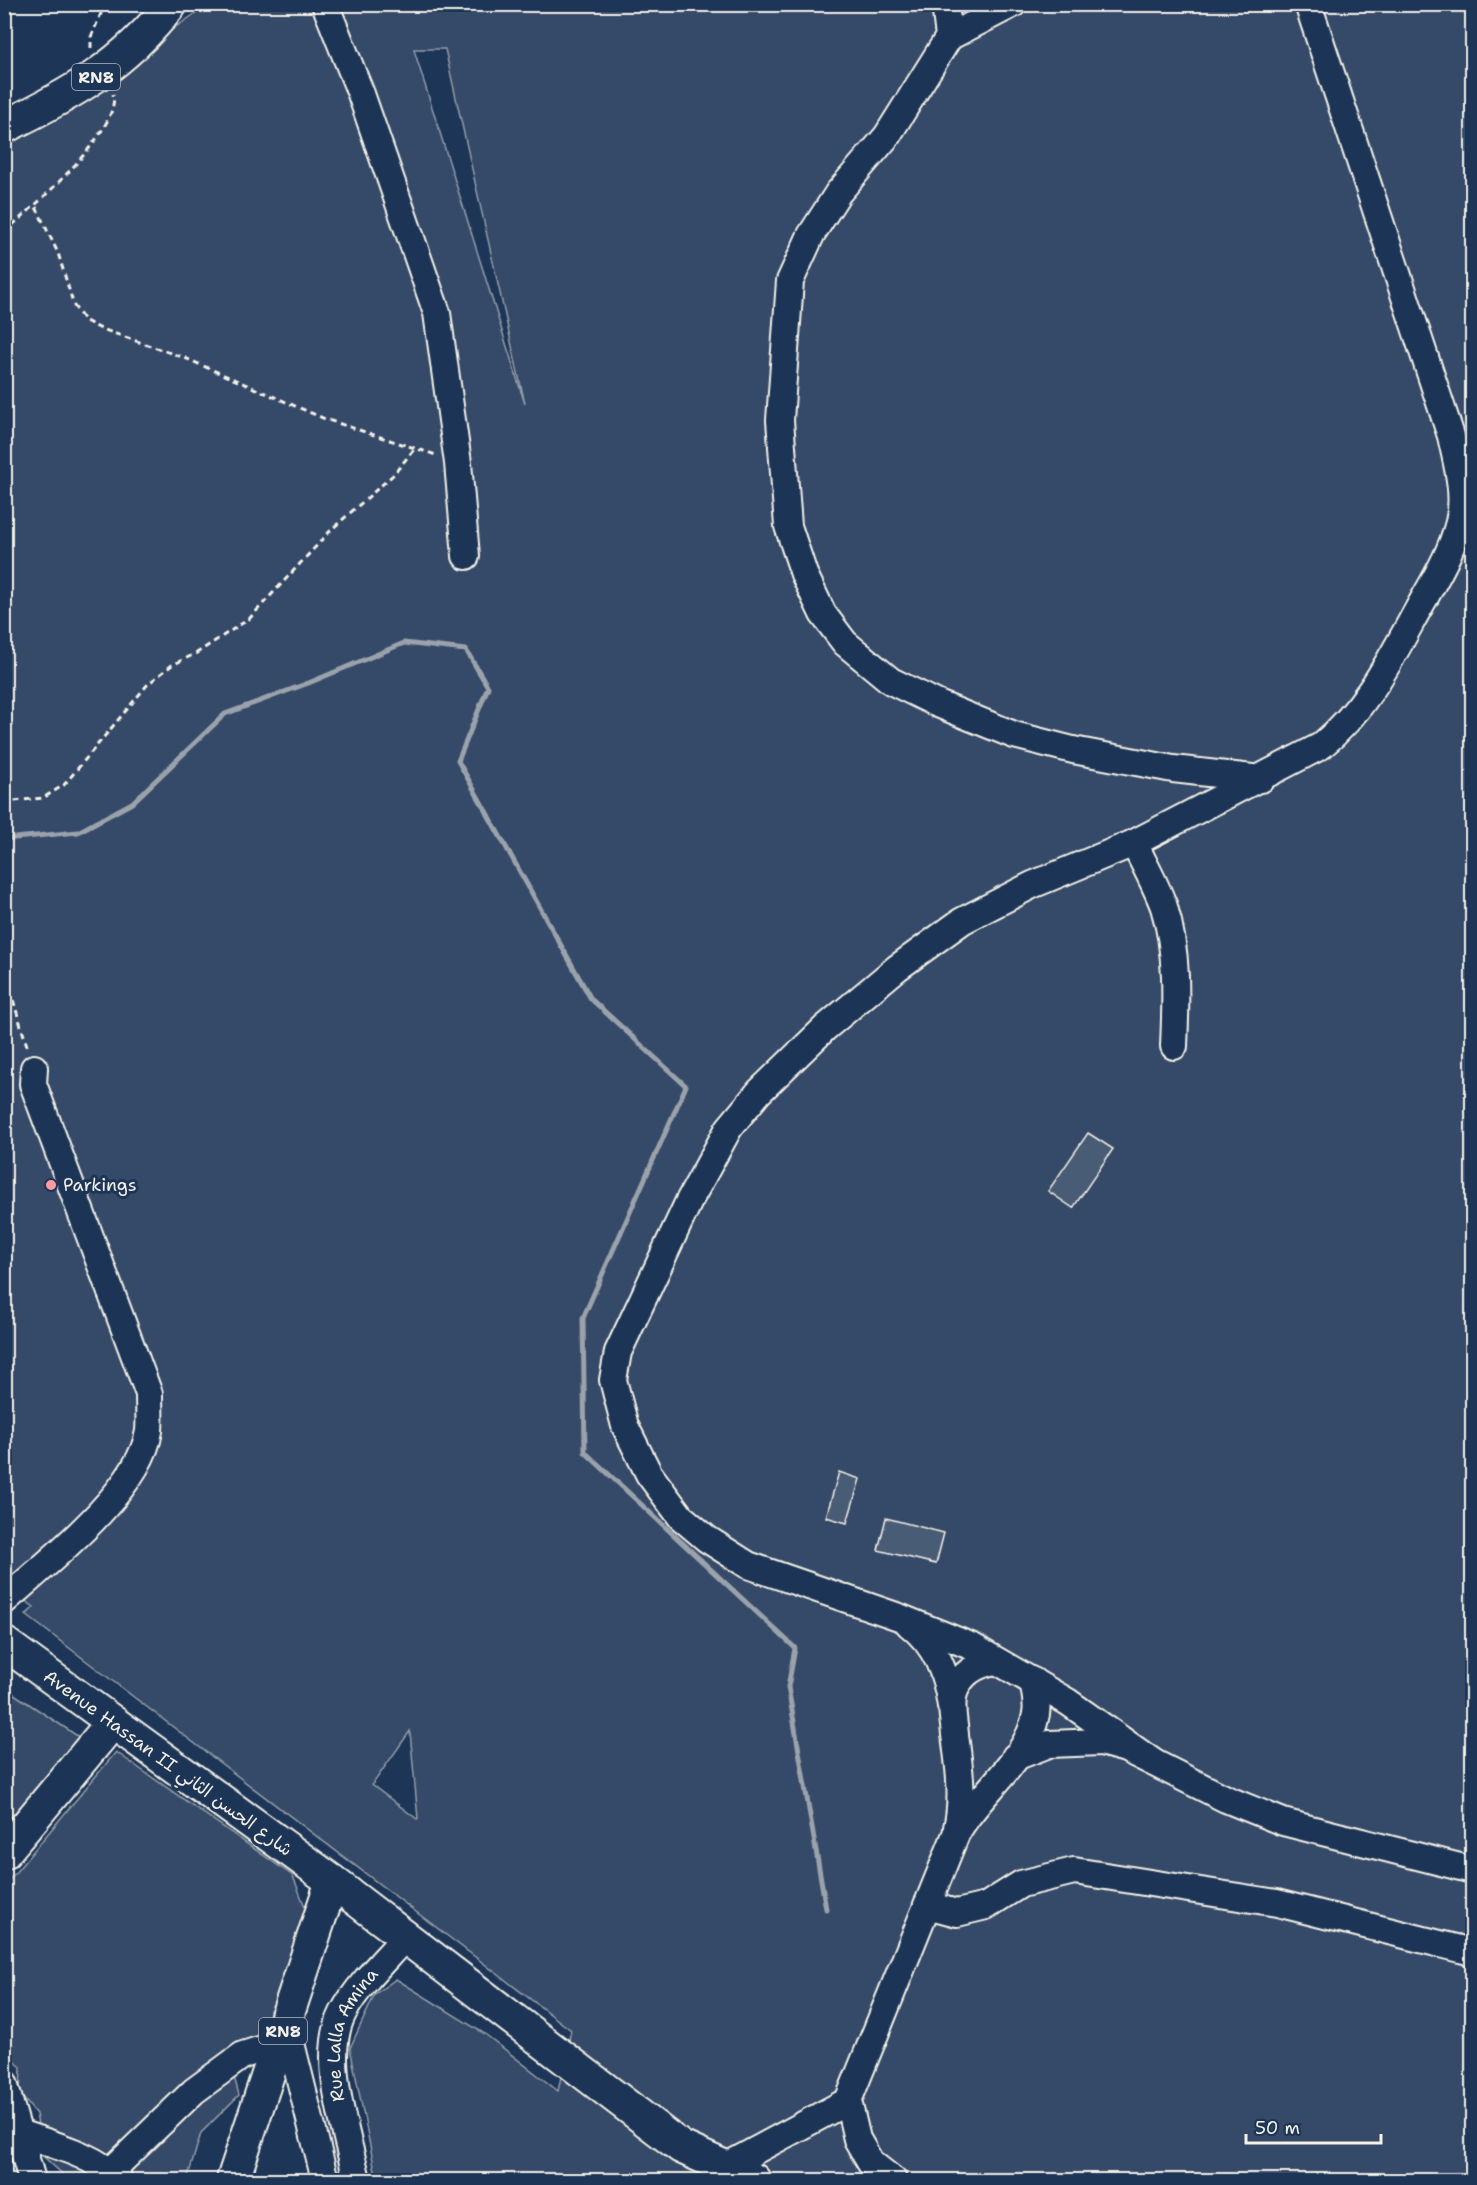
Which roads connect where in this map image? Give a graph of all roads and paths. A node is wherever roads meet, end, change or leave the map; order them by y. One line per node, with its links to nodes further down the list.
1 (105, 4): 8 (path)
2 (171, 4): 8 (main road, RN8)
3 (325, 4): 13 (street)
4 (945, 4): 7 (street)
5 (1013, 4): 7 (street)
6 (1308, 4): 15 (street)
7 (949, 38): 15 (street)
8 (105, 72): 9 (main road, RN8); 10 (path)
9 (4, 128)
10 (36, 207): 11 (path); 12 (path)
11 (4, 232)
12 (416, 447): 13 (path); 16 (path)
13 (458, 463): 14 (street)
14 (466, 556)
15 (1261, 779): 17 (street)
16 (4, 802)
17 (1134, 843): 19 (street); 22 (street)
18 (4, 970): 20 (path)
19 (1174, 1046)
20 (34, 1068): 21 (street)
21 (4, 1601)
22 (898, 1617): 24 (street); 26 (street)
23 (4, 1643): 27 (main road, Avenue Hassan II شارع الحسن الثاني)
24 (996, 1661): 25 (street); 26 (street)
25 (1033, 1681): 28 (street); 29 (street)
26 (952, 1712): 30 (street)
27 (112, 1723): 31 (main road); 33 (main road, Avenue Hassan II شارع الحسن الثاني)
28 (1015, 1757): 29 (street); 30 (street)
29 (1153, 1762): 32 (street)
30 (956, 1834): 34 (street)
31 (4, 1853)
32 (1473, 1870)
33 (332, 1881): 35 (main road, Avenue Hassan II شارع الحسن الثاني); 37 (main road, RN8)
34 (927, 1905): 36 (street); 39 (street)
35 (405, 1936): 41 (main road, Avenue Hassan II شارع الحسن الثاني); 46 (street, Rue Lalla Amina)
36 (1473, 1952)
37 (282, 2034): 42 (street); 44 (main road, RN8); 45 (street)
38 (4, 2083): 40 (street)
39 (848, 2100): 41 (street); 48 (street)
40 (19, 2133): 42 (street); 43 (street)
41 (723, 2168): 47 (main road, Avenue Hassan II شارع الحسن الثاني)
42 (115, 2176)
43 (32, 2181)
44 (233, 2181)
45 (326, 2181)
46 (357, 2181)
47 (754, 2181)
48 (893, 2181)

